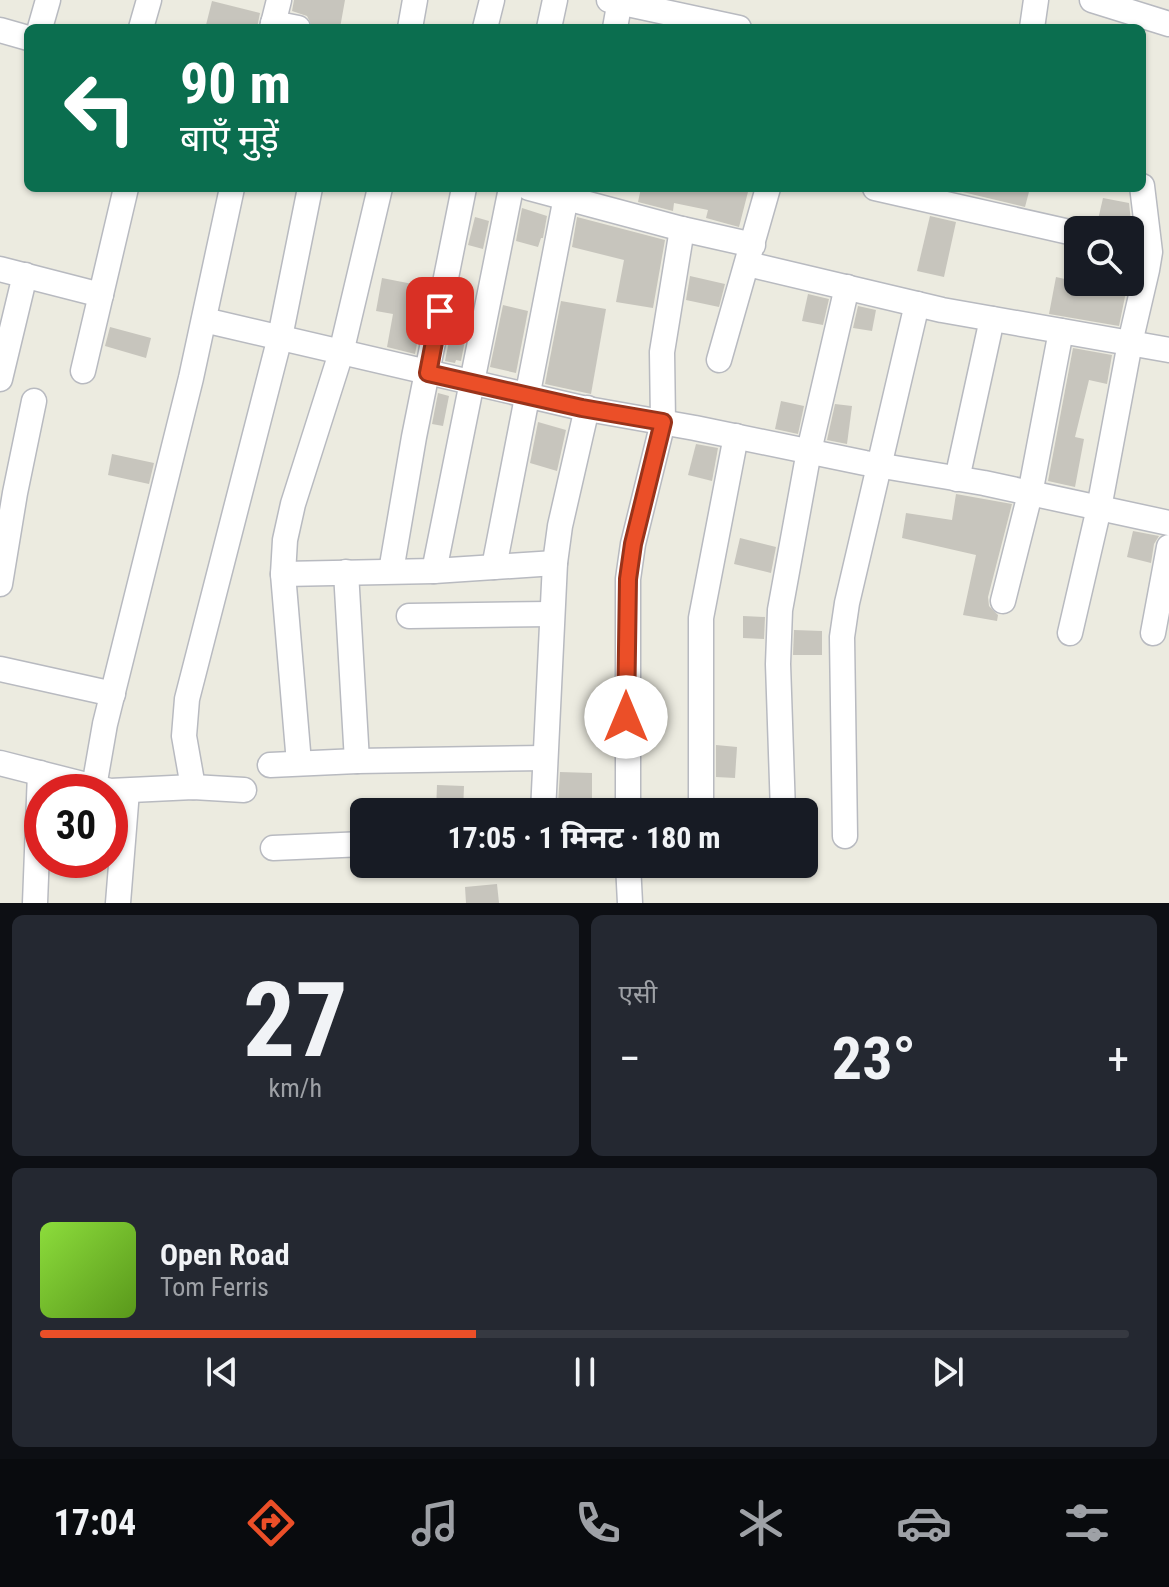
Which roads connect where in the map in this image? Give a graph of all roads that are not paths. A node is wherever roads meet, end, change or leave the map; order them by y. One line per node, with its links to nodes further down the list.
1 (48, 0): 10 (street)
2 (149, 0): 11 (street)
3 (415, 0): 12 (street)
4 (492, 0): 13 (street)
5 (555, 0): 14 (street)
6 (1036, 0): 17 (street)
7 (1092, 0): 9 (street)
8 (616, 1): 15 (street); 16 (street)
9 (1138, 14): 18 (street)
10 (41, 24)
11 (142, 24)
12 (411, 24)
13 (486, 24)
14 (550, 24)
15 (615, 24)
16 (721, 24)
17 (1033, 24)
18 (1169, 24)
19 (0, 30): 20 (street)
20 (24, 37)
21 (125, 192): 39 (street)
22 (231, 192): 43 (street)
23 (309, 192): 45 (street)
24 (379, 192): 48 (street)
25 (463, 192): 51 (street)
26 (510, 192): 53 (street)
27 (558, 192): 31 (street)
28 (767, 192): 35 (street)
29 (893, 192): 34 (street)
30 (1142, 192): 32 (street)
31 (579, 195): 33 (street); 54 (street)
32 (1141, 216)
33 (682, 229): 35 (street); 57 (street)
34 (1064, 231)
35 (750, 255): 38 (street); 49 (street)
36 (0, 269): 37 (street)
37 (25, 275): 39 (street); 52 (street)
38 (847, 287): 41 (street); 59 (street)
39 (101, 295): 50 (street)
40 (1135, 296): 46 (street)
41 (917, 304): 42 (street); 60 (street)
42 (992, 319): 44 (street); 61 (street)
43 (204, 320): 45 (street); 79 (street)
44 (1061, 331): 46 (street); 62 (street)
45 (280, 337): 48 (street); 88 (street)
46 (1130, 343): 47 (street); 63 (street)
47 (1169, 350)
48 (341, 353): 51 (street); 71 (street)
49 (719, 360)
50 (83, 371)
51 (428, 373): 53 (street); 68 (street)
52 (0, 379)
53 (474, 383): 54 (street); 69 (street)
54 (527, 395): 56 (street); 67 (street)
55 (34, 401): 72 (street)
56 (587, 408): 57 (street); 66 (street)
57 (663, 422): 58 (street); 92 (street)
58 (736, 436): 59 (street); 93 (street)
59 (809, 451): 60 (street); 94 (street)
60 (880, 466): 61 (street); 95 (street)
61 (957, 479): 62 (street)
62 (1030, 494): 63 (street); 73 (street)
63 (1099, 508): 64 (street); 76 (street)
64 (1169, 523)
65 (1169, 547): 77 (street)
66 (555, 563): 67 (street); 74 (street)
67 (494, 567): 69 (street)
68 (391, 571): 69 (street); 70 (street)
69 (434, 571)
70 (346, 572): 71 (street); 81 (street)
71 (283, 574): 83 (street)
72 (0, 584)
73 (1003, 601)
74 (551, 614): 75 (street); 80 (street)
75 (409, 616)
76 (1070, 633)
77 (1153, 633)
78 (0, 669): 79 (street)
79 (113, 694): 87 (street)
80 (545, 758): 81 (street); 91 (street)
81 (357, 761): 83 (street)
82 (0, 763): 85 (street)
83 (299, 763): 84 (street)
84 (270, 765)
85 (40, 773): 86 (street); 100 (street)
86 (44, 774)
87 (97, 774)
88 (193, 787): 89 (street); 90 (street)
89 (244, 790)
90 (128, 791)
91 (544, 798)
92 (628, 798)
93 (701, 798)
94 (783, 798)
95 (845, 836)
96 (350, 845): 97 (street)
97 (273, 848)
98 (120, 878): 101 (street)
99 (629, 878): 102 (street)
100 (35, 903)
101 (118, 903)
102 (630, 903)

